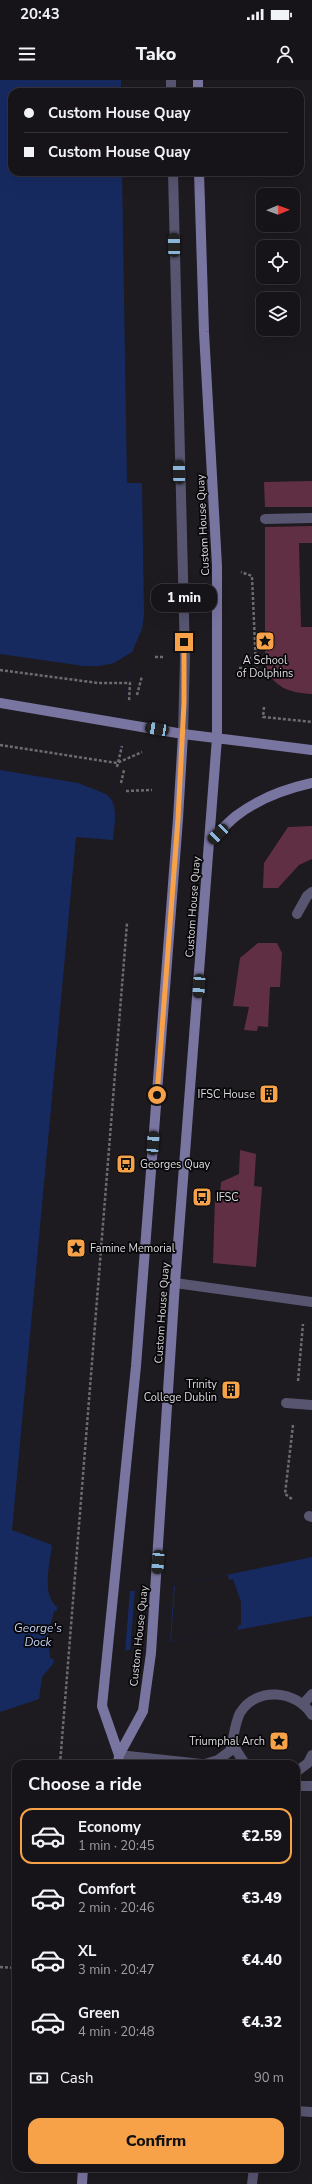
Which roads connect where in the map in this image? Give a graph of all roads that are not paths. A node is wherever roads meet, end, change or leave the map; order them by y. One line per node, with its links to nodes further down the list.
1 (173, 176): 6 (street, Custom House Quay)
2 (199, 176): 7 (main road, Custom House Quay)
3 (312, 518): 4 (street)
4 (265, 519)
5 (0, 703): 6 (main road)
6 (182, 734): 7 (main road); 22 (main road, Custom House Quay)
7 (217, 738): 8 (main road); 10 (main road, Custom House Quay)
8 (312, 750)
9 (312, 783): 10 (main road)
10 (209, 842): 13 (main road, Custom House Quay)
11 (312, 892): 12 (street)
12 (297, 914)
13 (175, 1283): 14 (street); 22 (main road, Custom House Quay)
14 (312, 1302)
15 (286, 1403): 16 (street)
16 (312, 1405)
17 (312, 1694): 18 (street)
18 (303, 1704): 19 (street); 20 (street)
19 (312, 1715)
20 (234, 1739): 23 (street); 24 (street)
21 (312, 1755): 25 (street)
22 (118, 1760)
23 (218, 1760)
24 (243, 1760)
25 (300, 1769)
26 (300, 1786): 27 (street)
27 (312, 1786)
28 (300, 2111): 29 (street)
29 (312, 2112)
30 (83, 2172): 32 (main road)
31 (254, 2172): 33 (street)
32 (82, 2184)
33 (252, 2184)

